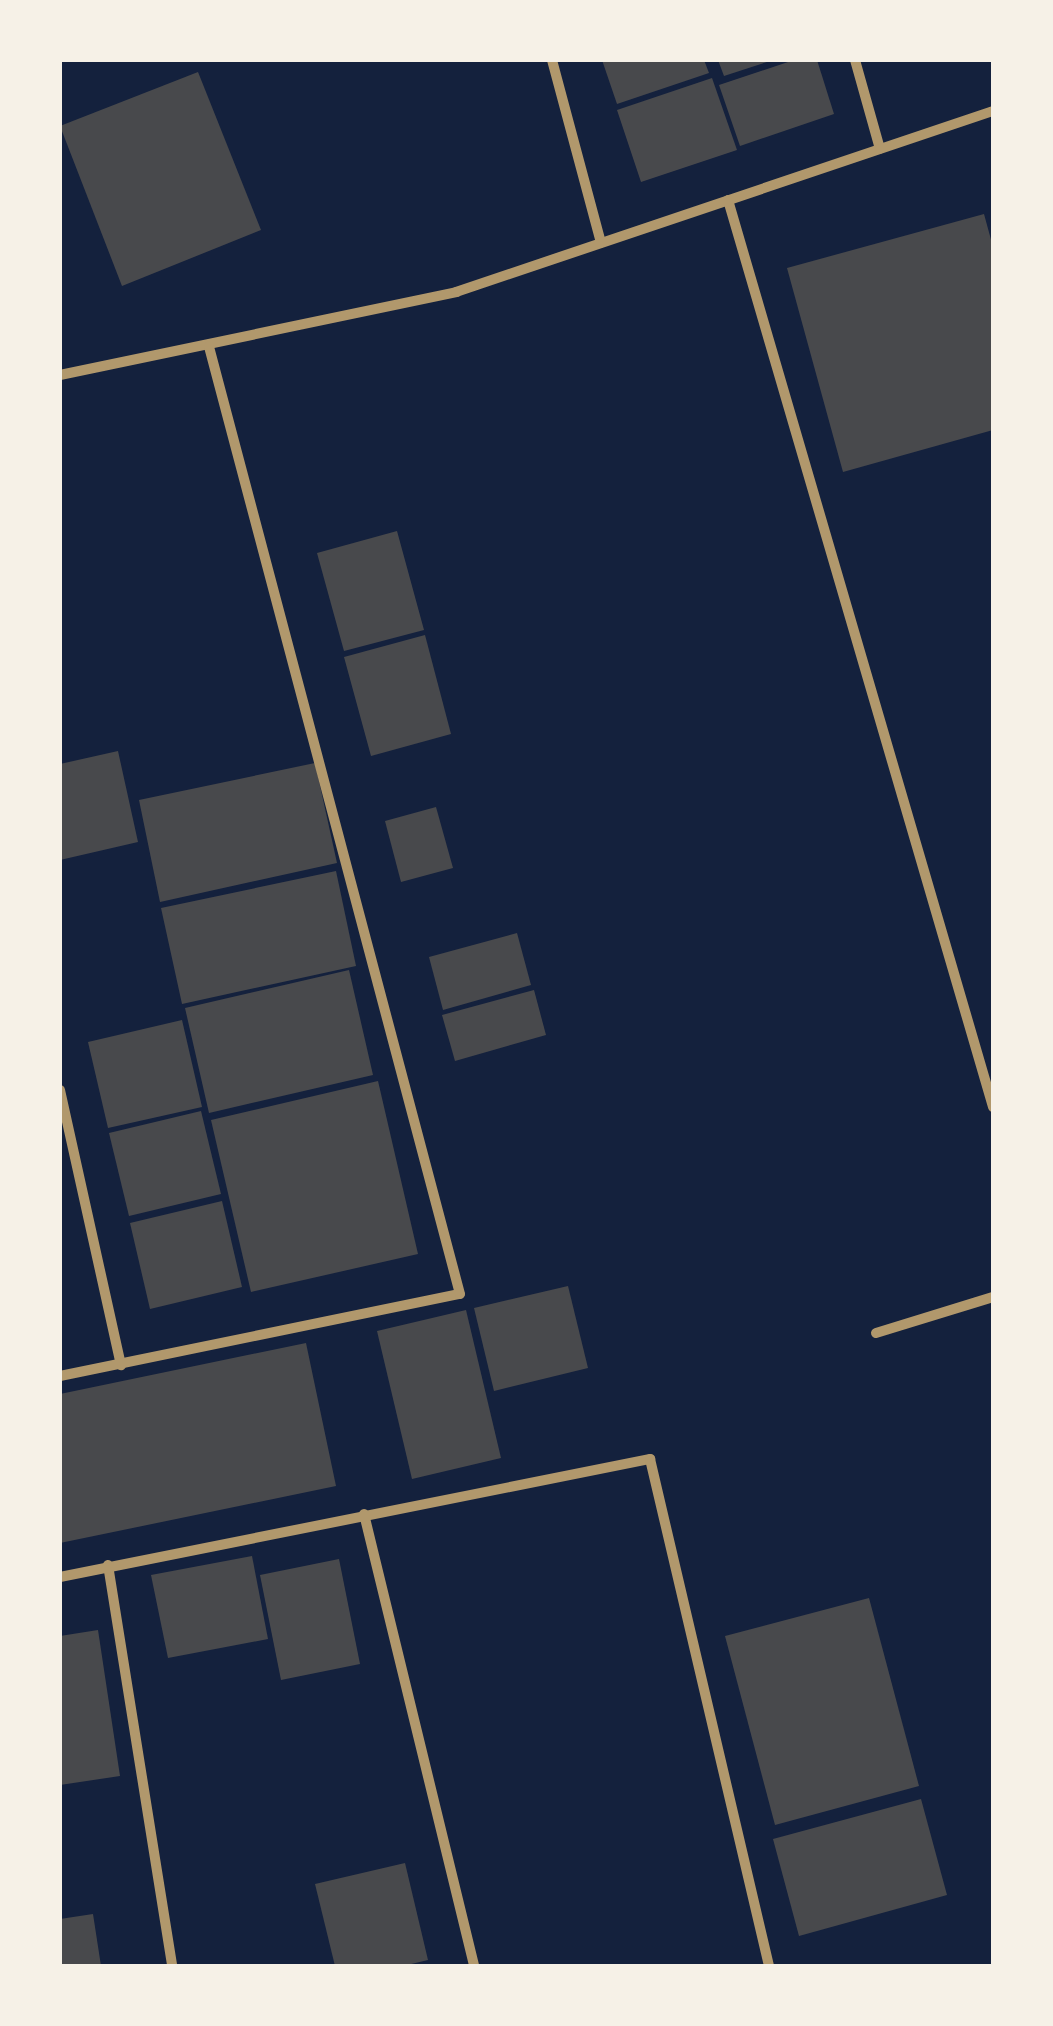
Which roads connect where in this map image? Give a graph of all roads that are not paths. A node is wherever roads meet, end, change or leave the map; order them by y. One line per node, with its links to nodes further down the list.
1 (552, 60): 6 (street)
2 (855, 60): 4 (street)
3 (993, 111): 4 (street)
4 (880, 149): 5 (street)
5 (728, 200): 6 (street); 10 (street)
6 (601, 244): 7 (street)
7 (209, 347): 8 (street); 13 (street)
8 (60, 375)
9 (60, 1090): 13 (street)
10 (993, 1107)
11 (993, 1297): 12 (street)
12 (876, 1333)
13 (121, 1366): 14 (street)
14 (60, 1376)
15 (364, 1514): 16 (street); 19 (street); 20 (street)
16 (108, 1565): 17 (street); 18 (street)
17 (60, 1576)
18 (172, 1966)
19 (474, 1966)
20 (768, 1966)

